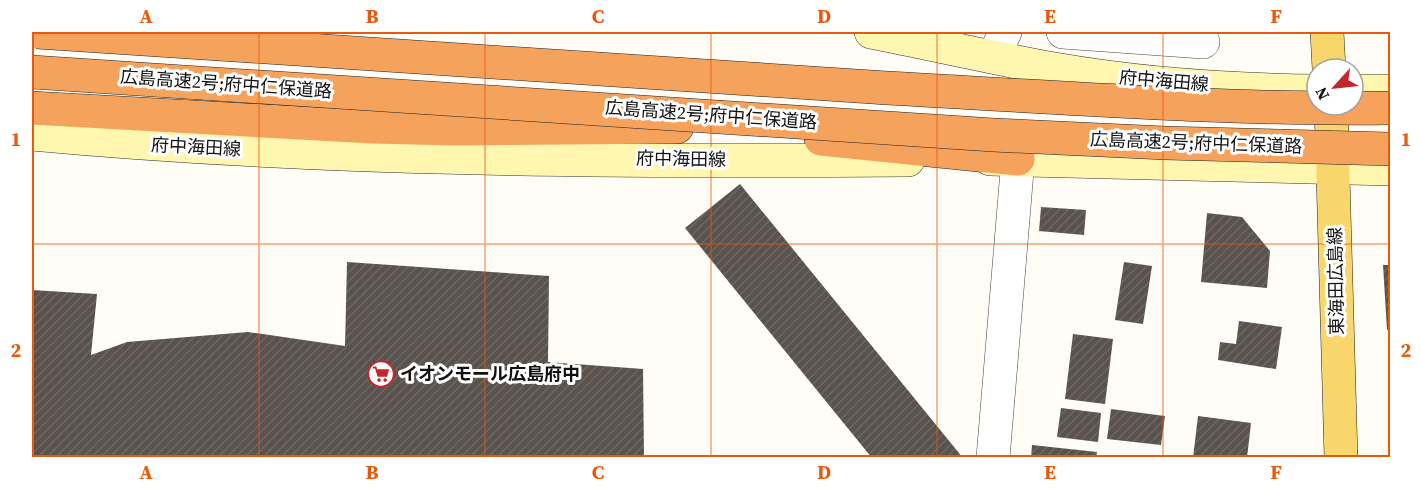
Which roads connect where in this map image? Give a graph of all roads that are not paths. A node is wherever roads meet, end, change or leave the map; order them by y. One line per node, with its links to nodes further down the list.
1 (37, 32): 13 (highway, bridge)
2 (872, 32): 6 (main road, 府中海田線)
3 (1064, 32): 5 (street)
4 (1327, 32): 7 (main road)
5 (1203, 42)
6 (999, 44): 9 (main road, 府中海田線)
7 (1328, 57)
8 (32, 72): 16 (highway, 広島高速2号;府中仁保道路, bridge)
9 (1305, 91)
10 (1365, 91): 11 (main road)
11 (1390, 91)
12 (32, 108): 17 (highway)
13 (1390, 108)
14 (1331, 117): 18 (main road, 東海田広島線)
15 (32, 134): 17 (main road, 府中海田線)
16 (1390, 149)
17 (1018, 159): 18 (main road, 府中海田線); 20 (street)
18 (1332, 169): 19 (main road, 府中海田線); 21 (main road, 東海田広島線)
19 (1390, 169)
20 (993, 458)
21 (1341, 458)

